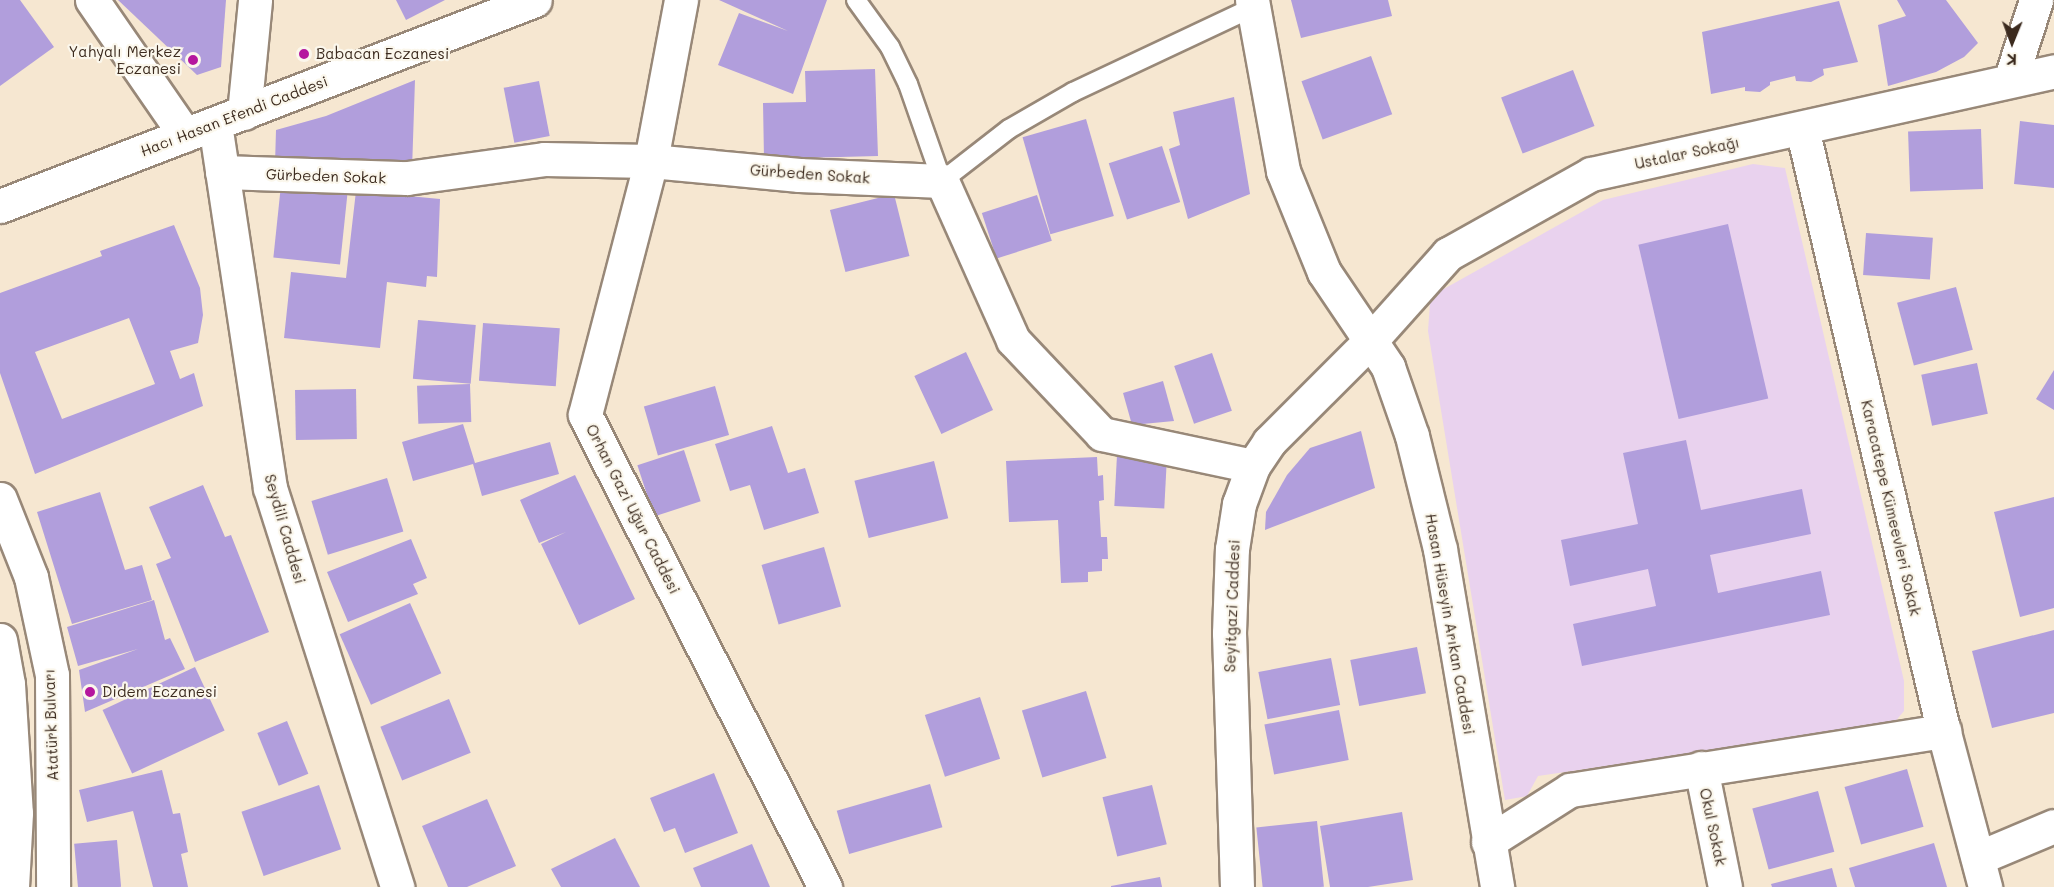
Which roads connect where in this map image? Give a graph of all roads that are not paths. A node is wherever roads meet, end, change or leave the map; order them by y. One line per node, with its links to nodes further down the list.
1 (92, 0): 12 (street)
2 (255, 0): 10 (street, Seydili Caddesi)
3 (535, 0): 10 (street, Hacı Hasan Efendi Caddesi)
4 (681, 0): 13 (street, Orhan Gazi Uğur Caddesi)
5 (856, 0): 15 (lane)
6 (2036, 0): 9 (street)
7 (1253, 3): 15 (lane); 17 (street, Hasan Hüseyin Arıkan Caddesi)
8 (2054, 71): 9 (street, Ustalar Sokağı)
9 (2011, 78): 11 (street, Ustalar Sokağı)
10 (229, 118): 12 (street, Hacı Hasan Efendi Caddesi); 14 (street, Seydili Caddesi)
11 (1802, 128): 17 (street, Ustalar Sokağı); 21 (street, Karacatepe Kümeevleri Sokak)
12 (185, 135): 16 (street, Hacı Hasan Efendi Caddesi)
13 (651, 161): 14 (street, Gürbeden Sokak); 15 (street, Gürbeden Sokak); 29 (street, Orhan Gazi Uğur Caddesi)
14 (222, 172): 28 (street, Seydili Caddesi)
15 (942, 181): 18 (street)
16 (0, 206)
17 (1372, 339): 18 (street, Seyitgazi Caddesi); 24 (street, Hasan Hüseyin Arıkan Caddesi)
18 (1253, 466): 30 (street, Seyitgazi Caddesi)
19 (0, 499): 27 (street, Atatürk Bulvarı)
20 (0, 640): 26 (street)
21 (1944, 731): 22 (street); 25 (street, Karacatepe Kümeevleri Sokak)
22 (1701, 768): 24 (street); 32 (street, Okul Sokak)
23 (2054, 826): 25 (street)
24 (1488, 842): 31 (street, Hasan Hüseyin Arıkan Caddesi)
25 (1982, 872)
26 (12, 887)
27 (53, 887)
28 (397, 887)
29 (825, 887)
30 (1237, 887)
31 (1497, 887)
32 (1725, 887)

